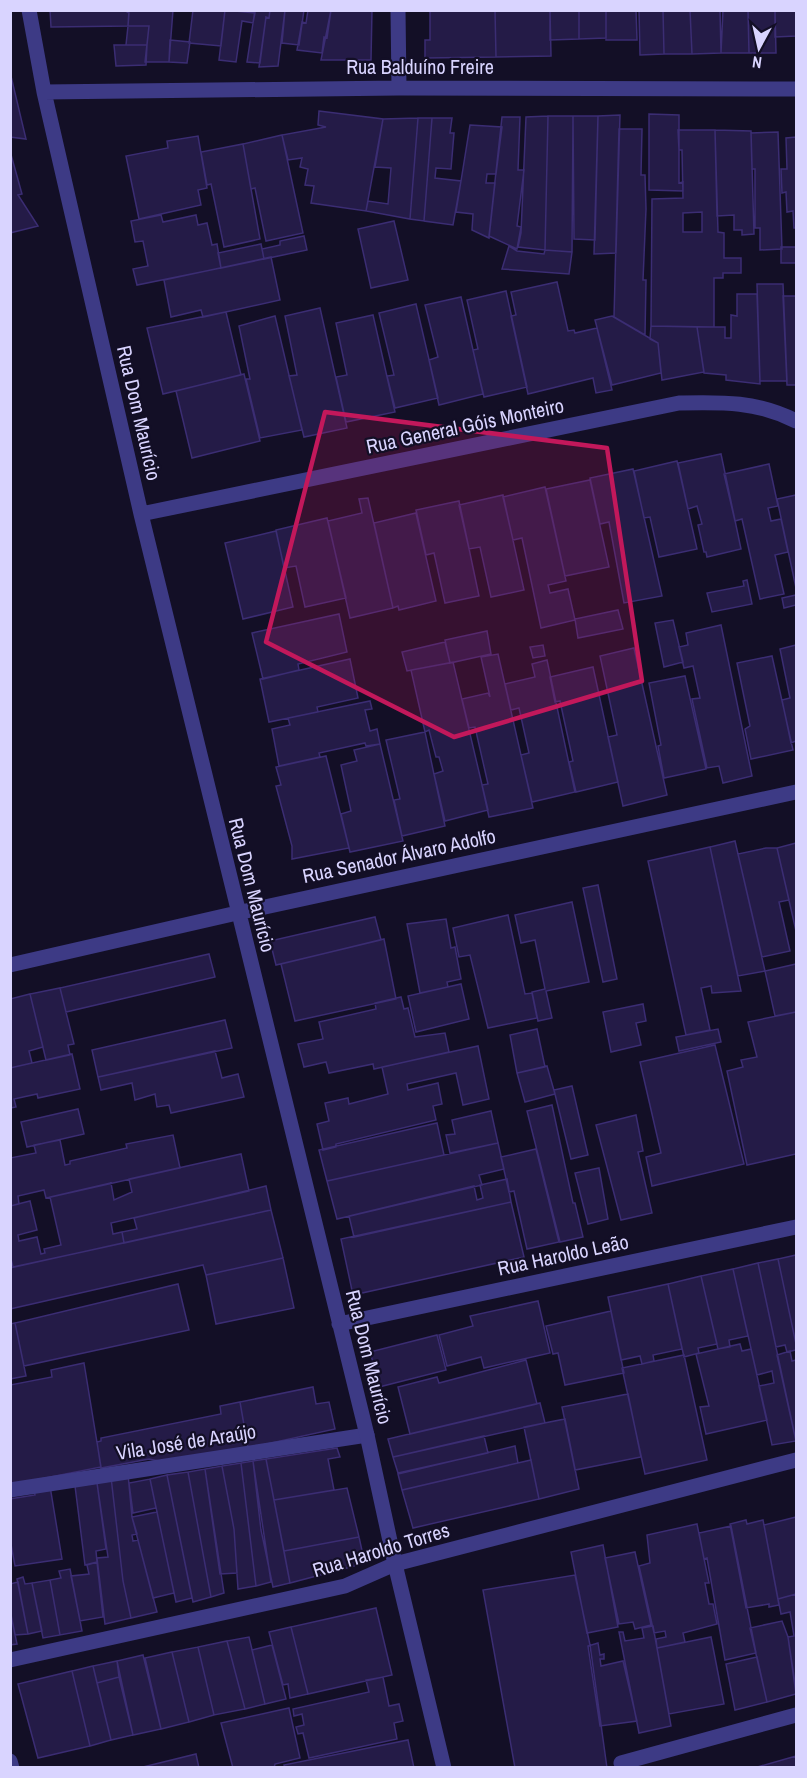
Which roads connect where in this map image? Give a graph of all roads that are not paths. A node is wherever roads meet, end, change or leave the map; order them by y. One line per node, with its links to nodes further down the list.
1 (29, 10): 5 (street, Rua Dom Maurício)
2 (398, 10): 3 (street)
3 (399, 88): 4 (street, Rua Balduíno Freire); 5 (street, Rua Balduíno Freire)
4 (796, 89)
5 (44, 92): 7 (street, Rua Dom Maurício)
6 (796, 421): 7 (street, Rua General Góis Monteiro)
7 (141, 514): 9 (street, Rua Dom Maurício)
8 (796, 792): 9 (street, Rua Senador Álvaro Adolfo)
9 (237, 913): 10 (street, Rua Senador Álvaro Adolfo); 12 (street, Rua Dom Maurício)
10 (10, 965)
11 (796, 1227): 12 (street, Rua Haroldo Leão)
12 (339, 1324): 13 (street, Rua Dom Maurício)
13 (367, 1435): 15 (street, Vila José de Araújo); 16 (street, Rua Dom Maurício)
14 (796, 1460): 16 (street, Rua Haroldo Torres)
15 (10, 1490)
16 (395, 1564): 17 (street, Rua Haroldo Torres); 22 (street, Rua Dom Maurício)
17 (10, 1660)
18 (796, 1715): 20 (street)
19 (10, 1761): 21 (street)
20 (621, 1763)
21 (12, 1767)
22 (444, 1767)

